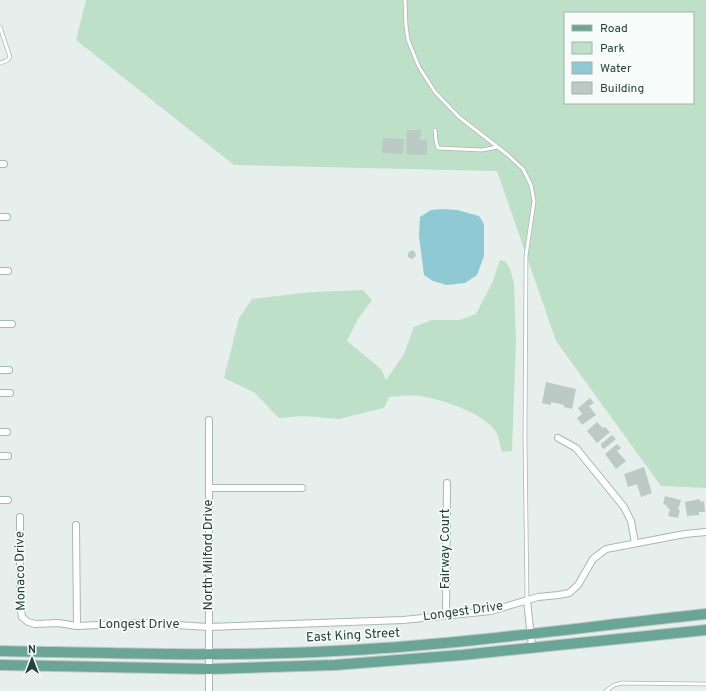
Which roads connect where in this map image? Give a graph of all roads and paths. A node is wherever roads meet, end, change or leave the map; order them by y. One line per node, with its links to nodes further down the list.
1 (405, 0): 5 (lane)
2 (0, 27): 3 (lane)
3 (0, 63)
4 (435, 130): 5 (lane)
5 (498, 147): 29 (lane)
6 (0, 217): 7 (street)
7 (7, 217)
8 (0, 271): 9 (street)
9 (8, 271)
10 (0, 324): 11 (street)
11 (12, 324)
12 (0, 370): 13 (street)
13 (9, 370)
14 (0, 393): 15 (street)
15 (10, 393)
16 (209, 420): 21 (street, North Milford Drive)
17 (558, 438): 28 (street)
18 (0, 456): 19 (street)
19 (8, 456)
20 (447, 483): 31 (street, Fairway Court)
21 (209, 488): 22 (street); 34 (street, North Milford Drive)
22 (302, 488)
23 (0, 500): 24 (street)
24 (8, 500)
25 (20, 517): 32 (street, Monaco Drive)
26 (76, 525): 33 (street)
27 (706, 532): 28 (street, Longest Drive)
28 (635, 543): 29 (street, Longest Drive)
29 (528, 600): 31 (street, Longest Drive); 36 (street)
30 (706, 614): 36 (main road, East King Street)
31 (446, 615): 34 (street, Longest Drive)
32 (28, 622): 33 (street, Longest Drive)
33 (77, 626): 34 (street, Longest Drive)
34 (209, 627): 39 (street, North Milford Drive)
35 (706, 630): 37 (main road, East King Street)
36 (531, 633): 37 (street); 39 (main road, East King Street)
37 (532, 647): 41 (main road, East King Street)
38 (0, 651): 39 (main road, East King Street)
39 (209, 654): 41 (street, North Milford Drive)
40 (0, 665): 41 (main road, East King Street)
41 (209, 669): 43 (street, North Milford Drive)
42 (706, 684): 44 (lane)
43 (209, 691)
44 (606, 691)

